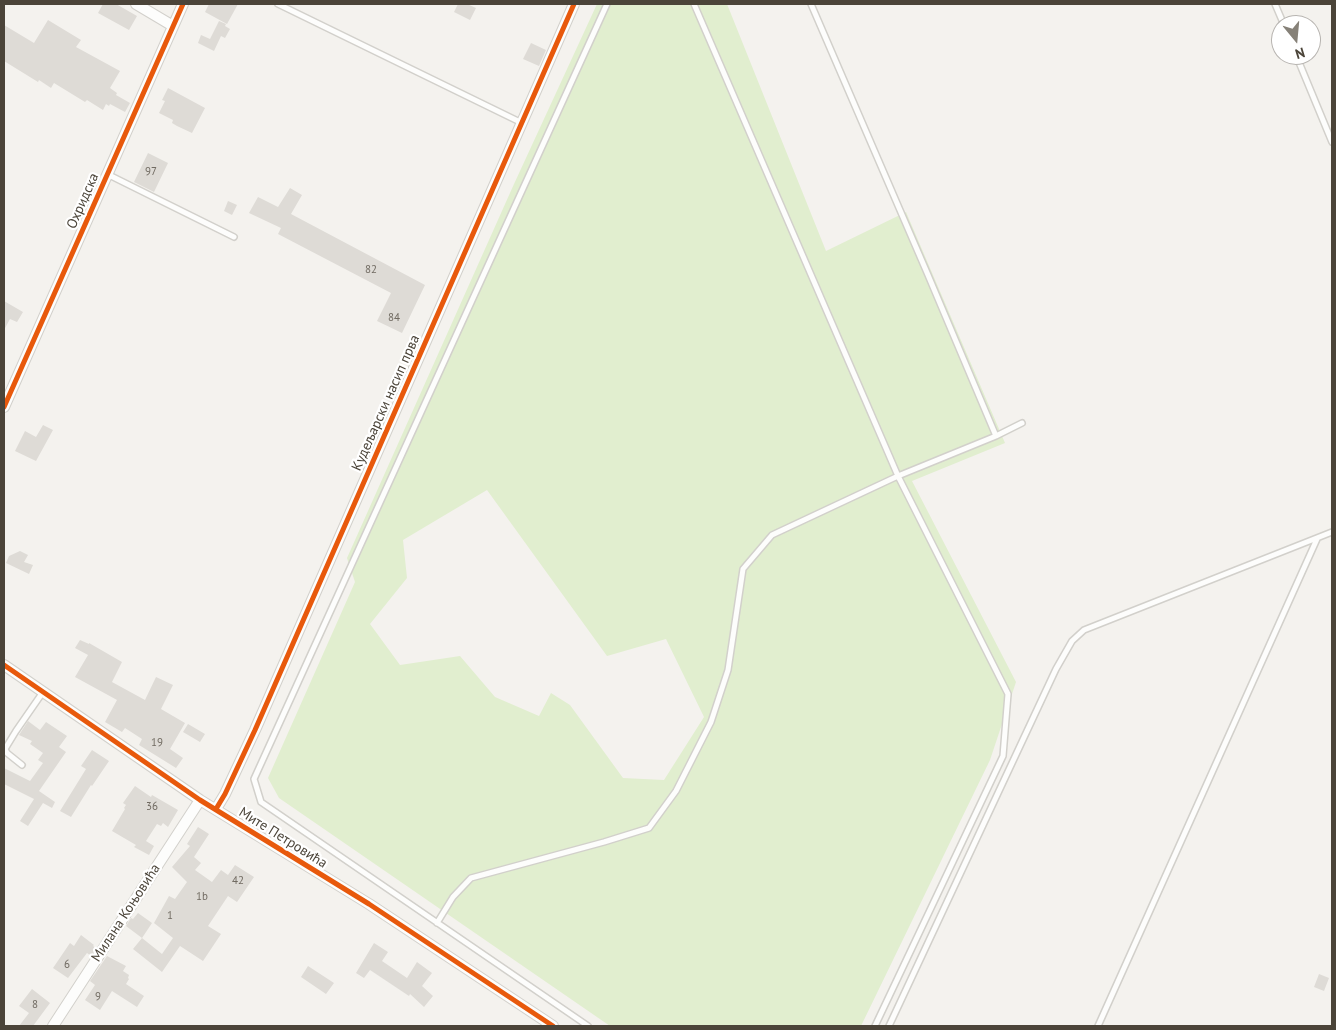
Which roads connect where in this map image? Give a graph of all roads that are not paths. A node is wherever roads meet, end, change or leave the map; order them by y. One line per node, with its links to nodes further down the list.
1 (136, 4): 8 (street)
2 (183, 4): 8 (street, Охридска)
3 (278, 4): 10 (lane)
4 (574, 4): 10 (street, Кудељарски насип прва)
5 (607, 4): 26 (lane)
6 (694, 4): 18 (lane)
7 (811, 4): 17 (lane)
8 (173, 26): 12 (street, Охридска)
9 (1300, 65): 11 (lane)
10 (522, 122): 25 (street, Кудељарски насип прва)
11 (1332, 142)
12 (108, 174): 13 (lane); 14 (street, Охридска)
13 (234, 237)
14 (8, 387): 15 (street, Охридска)
15 (4, 407)
16 (1022, 423): 17 (lane)
17 (996, 436): 18 (lane)
18 (898, 476): 26 (lane); 30 (lane)
19 (1332, 532): 20 (lane)
20 (1317, 538): 31 (lane); 32 (lane)
21 (4, 665): 22 (street, Мите Петровића)
22 (43, 692): 23 (lane); 24 (street, Мите Петровића)
23 (22, 765)
24 (200, 800): 25 (street, Мите Петровића); 27 (street, Милана Коњовића)
25 (216, 809): 28 (street, Мите Петровића)
26 (438, 923): 29 (lane)
27 (53, 1026)
28 (552, 1026)
29 (588, 1026)
30 (876, 1026)
31 (889, 1026)
32 (1098, 1026)

